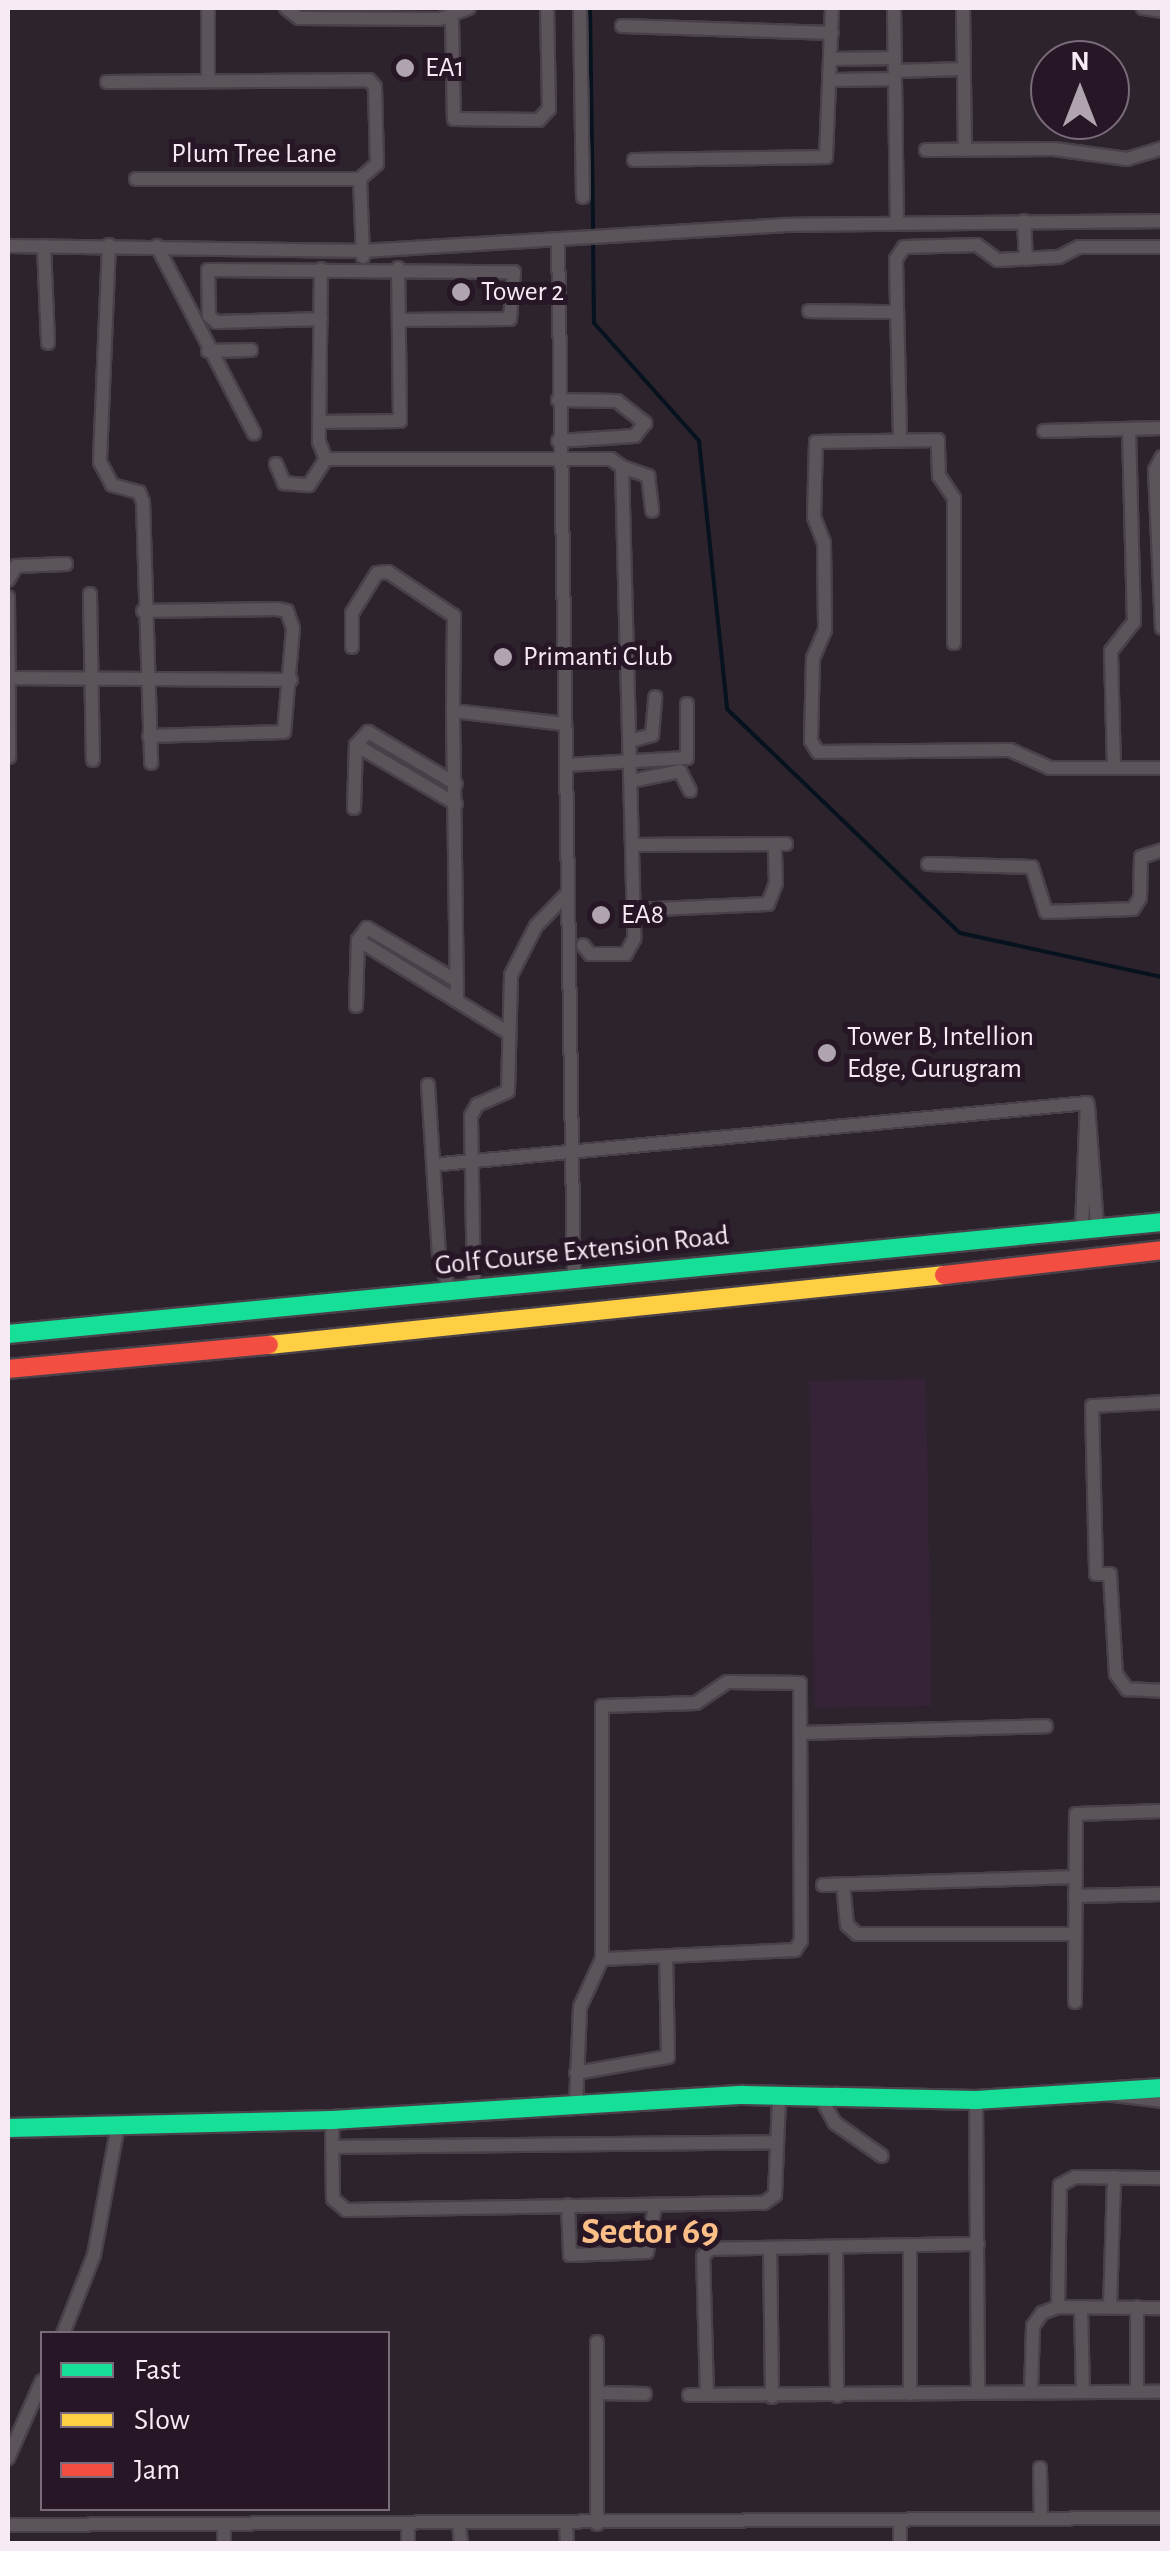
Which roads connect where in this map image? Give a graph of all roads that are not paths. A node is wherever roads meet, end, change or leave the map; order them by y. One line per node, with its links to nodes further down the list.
1 (208, 8): 18 (street)
2 (286, 8): 11 (street)
3 (469, 8): 11 (street)
4 (547, 8): 11 (street)
5 (580, 8): 26 (street)
6 (832, 8): 13 (street)
7 (894, 8): 16 (street)
8 (963, 8): 15 (street)
9 (1144, 8): 10 (street)
10 (1162, 11)
11 (452, 19)
12 (622, 26): 13 (street)
13 (832, 33): 14 (street)
14 (834, 59): 16 (street); 17 (street)
15 (964, 68): 16 (street); 22 (street)
16 (895, 69): 17 (street); 28 (street)
17 (834, 80): 23 (street)
18 (208, 81): 19 (street); 25 (street)
19 (108, 82)
20 (1162, 148): 22 (street)
21 (926, 150): 22 (street)
22 (965, 150)
23 (634, 160)
24 (136, 179): 25 (street, Plum Tree Lane)
25 (360, 180): 36 (street, Plum Tree Lane)
26 (583, 197)
27 (1162, 221): 29 (street)
28 (897, 222): 29 (street); 30 (street)
29 (1024, 222): 37 (street)
30 (558, 239): 36 (street); 48 (street)
31 (8, 246): 32 (street)
32 (44, 246): 33 (street); 45 (street)
33 (109, 246): 34 (street); 66 (street)
34 (157, 246): 36 (street); 47 (street)
35 (1162, 246): 37 (street)
36 (363, 251): 38 (street, Plum Tree Lane)
37 (1026, 259): 42 (street)
38 (364, 268): 39 (street); 40 (street)
39 (398, 268): 44 (street); 44 (street)
40 (320, 269): 43 (street); 43 (street)
41 (809, 311): 42 (street)
42 (896, 312): 54 (street)
43 (320, 318): 49 (street)
44 (400, 320): 49 (street)
45 (48, 343)
46 (251, 350): 47 (street)
47 (208, 351): 53 (street)
48 (558, 400): 55 (street); 55 (street)
49 (319, 422): 58 (street)
50 (1162, 428): 51 (street)
51 (1129, 430): 52 (street); 88 (street)
52 (1044, 432)
53 (254, 433)
54 (900, 438): 68 (street); 88 (street)
55 (558, 442): 57 (street)
56 (1162, 456): 67 (street)
57 (559, 458): 58 (street); 60 (street); 77 (street)
58 (326, 459): 59 (street)
59 (276, 464)
60 (622, 467): 61 (street); 79 (street)
61 (652, 511)
62 (66, 564): 63 (street)
63 (8, 580)
64 (90, 594): 71 (street)
65 (8, 597): 72 (street)
66 (144, 611): 70 (street); 73 (street)
67 (1162, 628)
68 (954, 643)
69 (352, 647): 76 (street)
70 (145, 676): 71 (street); 73 (street); 78 (street)
71 (91, 677): 72 (street); 83 (street)
72 (8, 678): 82 (street)
73 (292, 680): 78 (street)
74 (654, 697): 79 (street)
75 (688, 704): 85 (street)
76 (453, 712): 77 (street); 92 (street)
77 (565, 724): 87 (street)
78 (149, 736): 86 (street)
79 (630, 740): 85 (street)
80 (391, 744): 81 (street); 84 (street); 90 (street)
81 (356, 745): 84 (street); 96 (street)
82 (9, 757)
83 (93, 760)
84 (382, 760): 93 (street)
85 (631, 762): 87 (street); 91 (street)
86 (151, 763)
87 (566, 765): 100 (street)
88 (1114, 768): 89 (street)
89 (1162, 768)
90 (441, 775): 92 (street); 93 (street)
91 (631, 781): 94 (street); 97 (street)
92 (456, 784): 95 (street)
93 (431, 789): 95 (street)
94 (690, 791)
95 (456, 804): 104 (street)
96 (354, 808)
97 (632, 845): 101 (street); 101 (street)
98 (1162, 850): 99 (street)
99 (928, 864)
100 (567, 894): 107 (street); 109 (street)
101 (634, 910): 103 (street)
102 (358, 940): 104 (street); 105 (street); 106 (street)
103 (583, 945)
104 (456, 980): 105 (street)
105 (456, 999): 107 (street)
106 (356, 1006)
107 (507, 1032): 111 (street)
108 (428, 1086): 117 (street)
109 (570, 1150): 111 (street); 113 (street); 115 (street)
110 (442, 1164): 111 (street)
111 (471, 1164): 116 (street)
112 (1162, 1222): 113 (main road, Golf Course Extension Road)
113 (1090, 1226): 115 (main road, Golf Course Extension Road)
114 (1162, 1250): 119 (main road)
115 (574, 1280): 116 (main road, Golf Course Extension Road)
116 (474, 1291): 117 (main road, Golf Course Extension Road)
117 (450, 1293): 118 (main road, Golf Course Extension Road)
118 (8, 1334)
119 (8, 1369)
120 (1162, 1402): 121 (street)
121 (1162, 1690)
122 (1046, 1726): 123 (street)
123 (800, 1733): 131 (street); 132 (street)
124 (1162, 1811): 125 (street)
125 (1076, 1877): 126 (street); 129 (street)
126 (843, 1884): 127 (street); 130 (street)
127 (823, 1885)
128 (1162, 1894): 129 (street)
129 (1076, 1896): 130 (street)
130 (1075, 1934): 133 (street)
131 (666, 1956): 132 (street); 134 (street)
132 (602, 1959): 134 (street)
133 (1075, 2002)
134 (576, 2073): 141 (street)
135 (1162, 2088): 136 (main road)
136 (1100, 2092): 139 (main road); 140 (street)
137 (820, 2098): 138 (main road); 139 (main road); 147 (street)
138 (778, 2099): 141 (main road); 145 (street)
139 (976, 2100): 152 (street)
140 (1162, 2101)
141 (576, 2104): 142 (main road)
142 (332, 2120): 143 (main road); 146 (street)
143 (118, 2125): 144 (main road); 161 (street)
144 (8, 2128)
145 (775, 2142): 146 (street); 151 (street)
146 (332, 2147): 150 (street)
147 (882, 2156)
148 (1114, 2177): 149 (street); 156 (street); 158 (street)
149 (1162, 2178)
150 (568, 2205): 151 (street); 151 (street)
151 (656, 2206)
152 (978, 2244): 153 (street); 164 (street)
153 (910, 2247): 155 (street); 172 (street)
154 (770, 2248): 155 (street); 173 (street); 175 (street)
155 (836, 2248): 174 (street)
156 (1058, 2307): 157 (street); 165 (street)
157 (1081, 2307): 158 (street); 166 (street)
158 (1110, 2307): 159 (street)
159 (1137, 2308): 160 (street); 167 (street)
160 (1162, 2308)
161 (64, 2331)
162 (597, 2342): 169 (street)
163 (40, 2386): 176 (street)
164 (978, 2392): 165 (street); 172 (street)
165 (1031, 2392): 166 (street)
166 (1083, 2392): 167 (street)
167 (1137, 2392): 168 (street)
168 (1162, 2392)
169 (598, 2393): 170 (street); 185 (street)
170 (644, 2394)
171 (689, 2394): 173 (street)
172 (910, 2394): 174 (street)
173 (707, 2395): 175 (street)
174 (836, 2396): 175 (street)
175 (772, 2398)
176 (8, 2458)
177 (1040, 2468): 178 (street)
178 (1041, 2518): 179 (street); 180 (street)
179 (1162, 2518)
180 (900, 2520): 185 (street); 191 (street)
181 (224, 2524): 182 (street); 186 (street); 187 (street)
182 (408, 2524): 183 (street); 188 (street)
183 (459, 2524): 184 (street); 189 (street)
184 (566, 2524): 185 (street); 190 (street)
185 (597, 2524)
186 (8, 2525)
187 (224, 2544)
188 (408, 2544)
189 (461, 2544)
190 (567, 2544)
191 (900, 2544)

